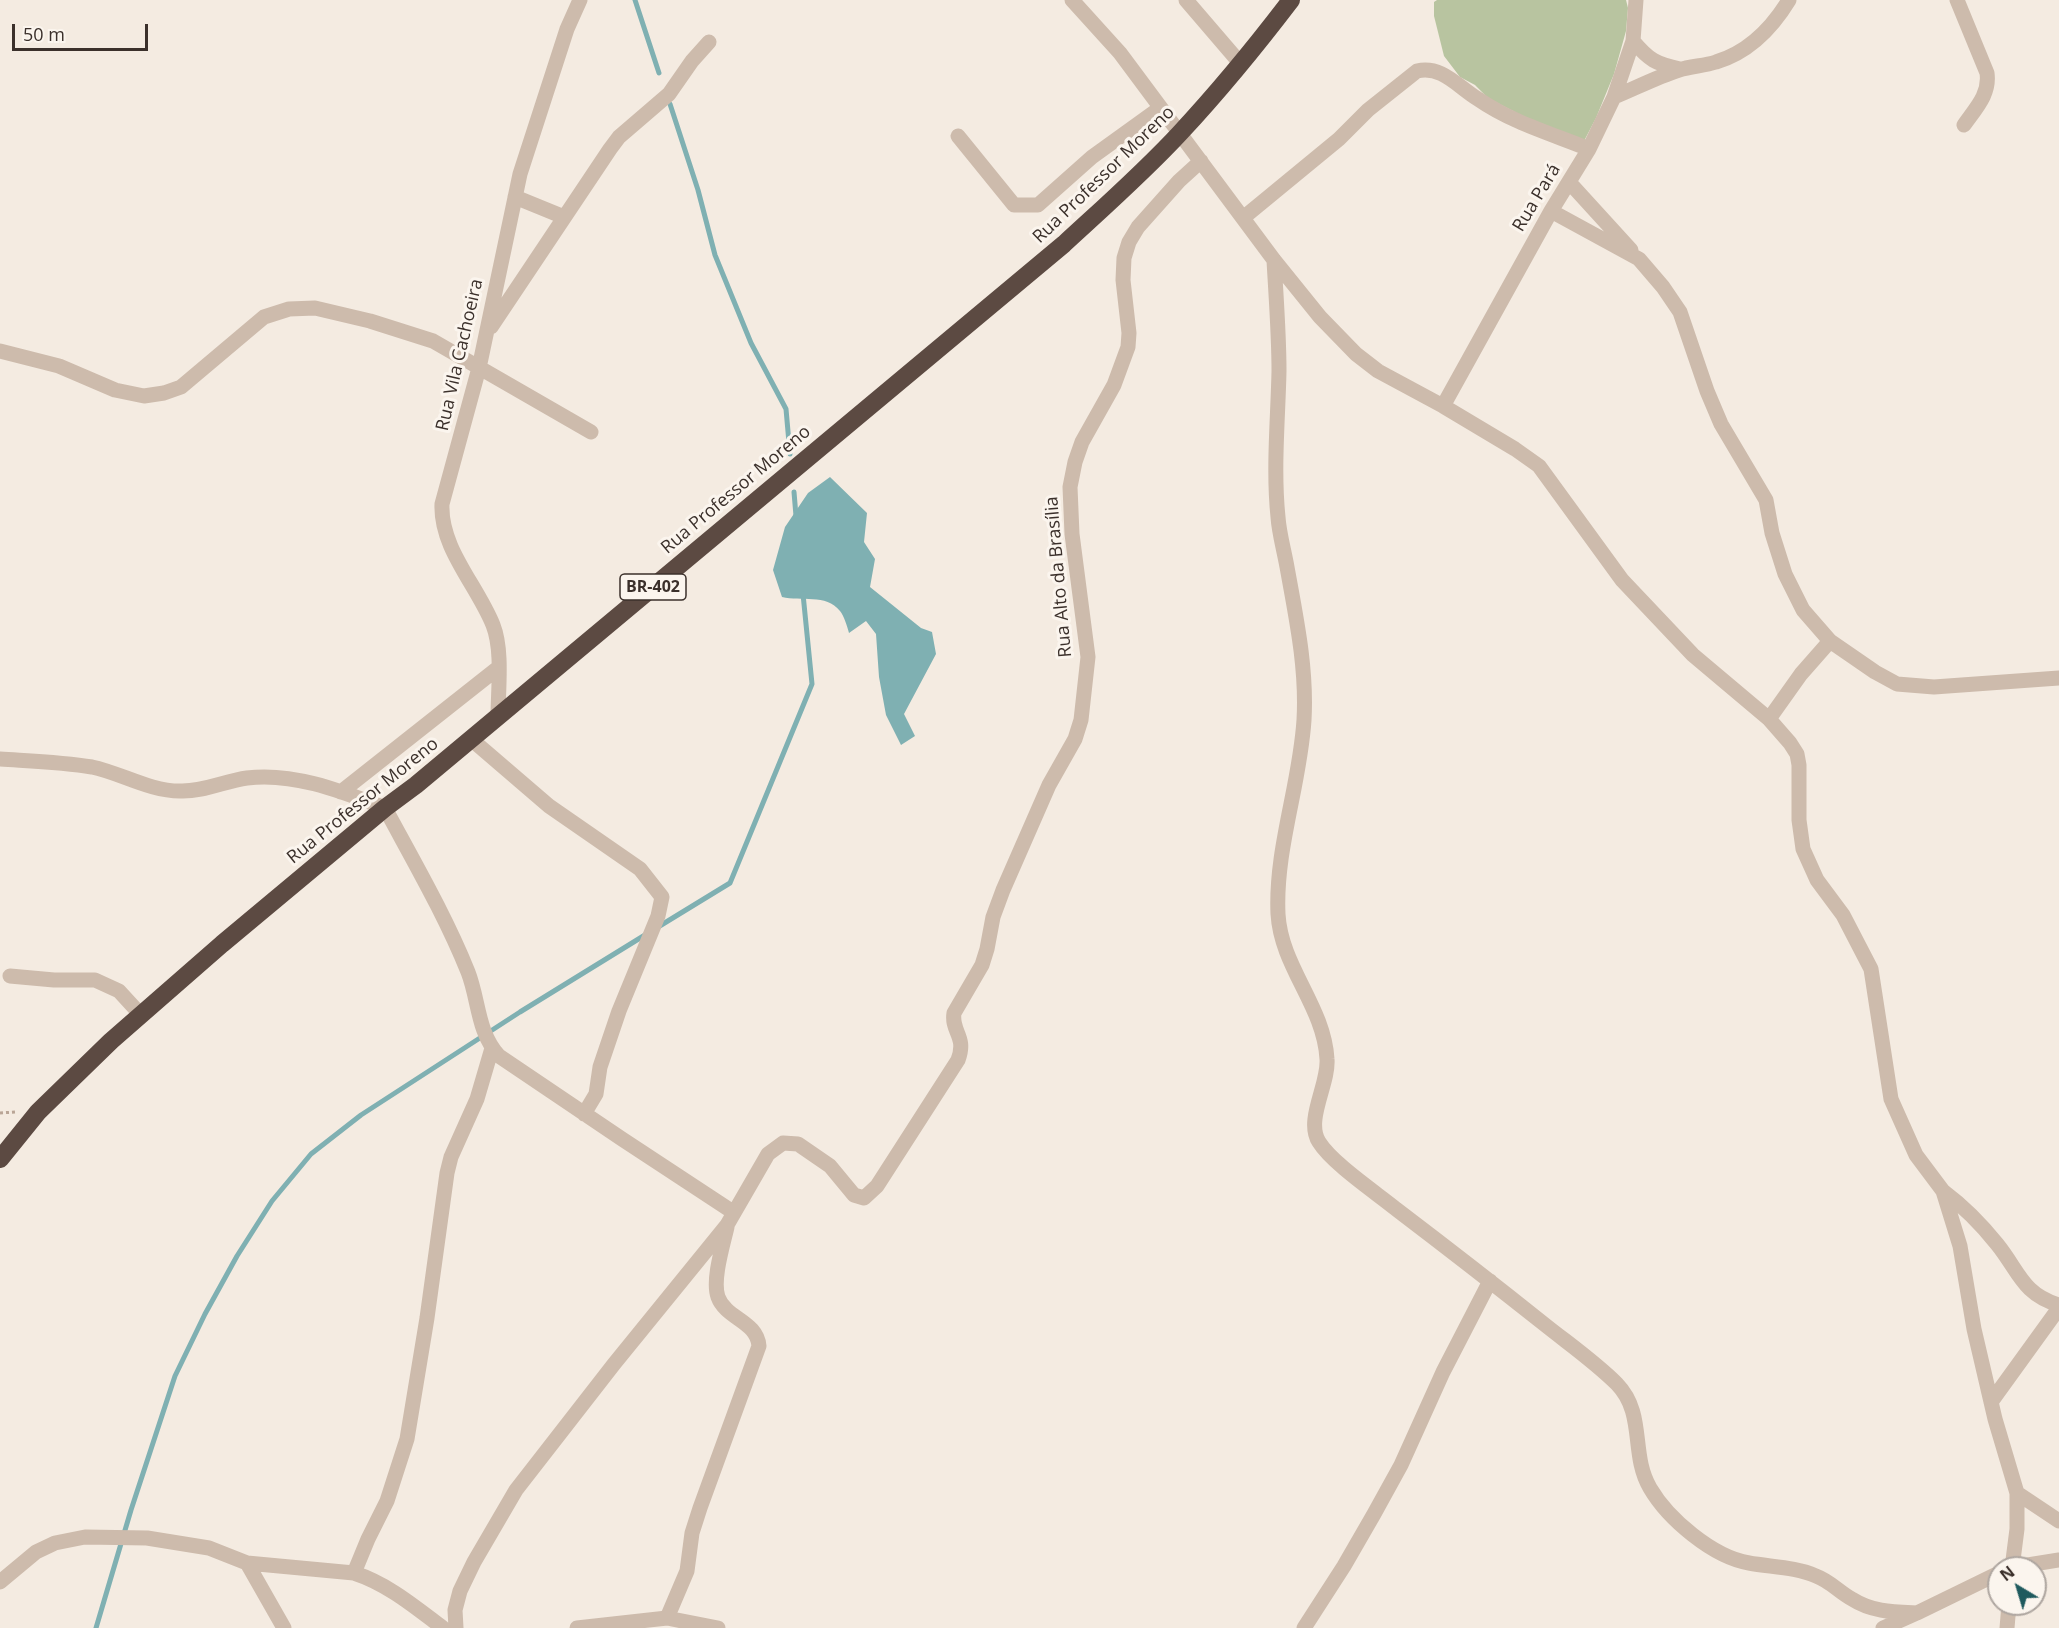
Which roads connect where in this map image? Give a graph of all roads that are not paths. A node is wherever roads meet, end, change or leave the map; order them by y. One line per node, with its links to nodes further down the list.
1 (580, 0): 20 (street, Rua Vila Cachoeira)
2 (1072, 0): 13 (street)
3 (1186, 0): 10 (street)
4 (1291, 0): 10 (highway, Rua Professor Moreno / BR-402)
5 (1636, 0): 8 (street, Rua Pará)
6 (1789, 0): 11 (street)
7 (1957, 0): 14 (street)
8 (1633, 41): 11 (street); 12 (street, Rua Pará)
9 (709, 42): 22 (street)
10 (1240, 63): 15 (highway, Rua Professor Moreno / BR-402)
11 (1680, 69): 12 (street)
12 (1614, 97): 17 (street, Rua Pará)
13 (1161, 108): 15 (street); 16 (street)
14 (1964, 125)
15 (1179, 134): 18 (street); 34 (highway, Rua Professor Moreno / BR-402)
16 (958, 136)
17 (1589, 149): 19 (street, Rua Pará); 23 (street)
18 (1201, 161): 23 (street); 46 (street, Rua Alto da Brasília)
19 (1569, 182): 21 (street, Rua Pará); 24 (street)
20 (515, 197): 22 (street); 26 (street, Rua Vila Cachoeira)
21 (1551, 211): 24 (street); 29 (street, Rua Pará)
22 (564, 217): 26 (street)
23 (1243, 218): 25 (street)
24 (1639, 259): 31 (street)
25 (1274, 260): 29 (street); 47 (street)
26 (486, 334): 28 (street, Rua Vila Cachoeira)
27 (0, 351): 28 (street)
28 (479, 368): 30 (street); 32 (street, Rua Vila Cachoeira)
29 (1443, 406): 35 (street)
30 (591, 432)
31 (1830, 641): 33 (street); 35 (street)
32 (498, 668): 34 (street, Rua Vila Cachoeira); 38 (street)
33 (2057, 680)
34 (498, 717): 36 (highway, Rua Professor Moreno / BR-402)
35 (1769, 719): 45 (street)
36 (471, 739): 39 (highway, Rua Professor Moreno / BR-402); 43 (street)
37 (0, 759): 38 (street)
38 (341, 792): 39 (street)
39 (385, 808): 41 (highway, Rua Professor Moreno / BR-402); 42 (street)
40 (10, 976): 41 (street)
41 (141, 1015): 44 (highway, Rua Professor Moreno / BR-402)
42 (492, 1048): 43 (street); 54 (street)
43 (584, 1114): 46 (street)
44 (0, 1159)
45 (1943, 1191): 48 (street); 49 (street)
46 (730, 1218): 58 (street); 61 (street)
47 (1490, 1281): 57 (street); 64 (street)
48 (2059, 1306): 49 (street)
49 (1991, 1402): 50 (street)
50 (2017, 1493): 51 (street); 52 (street)
51 (2059, 1521)
52 (2011, 1556)
53 (247, 1563): 54 (street); 56 (street); 59 (street)
54 (354, 1572): 60 (street)
55 (1987, 1579): 57 (street)
56 (0, 1582)
57 (1917, 1613): 65 (street)
58 (667, 1618): 62 (street); 63 (street)
59 (284, 1628)
60 (443, 1628)
61 (456, 1628)
62 (578, 1628)
63 (718, 1628)
64 (1304, 1628)
65 (1883, 1628)

